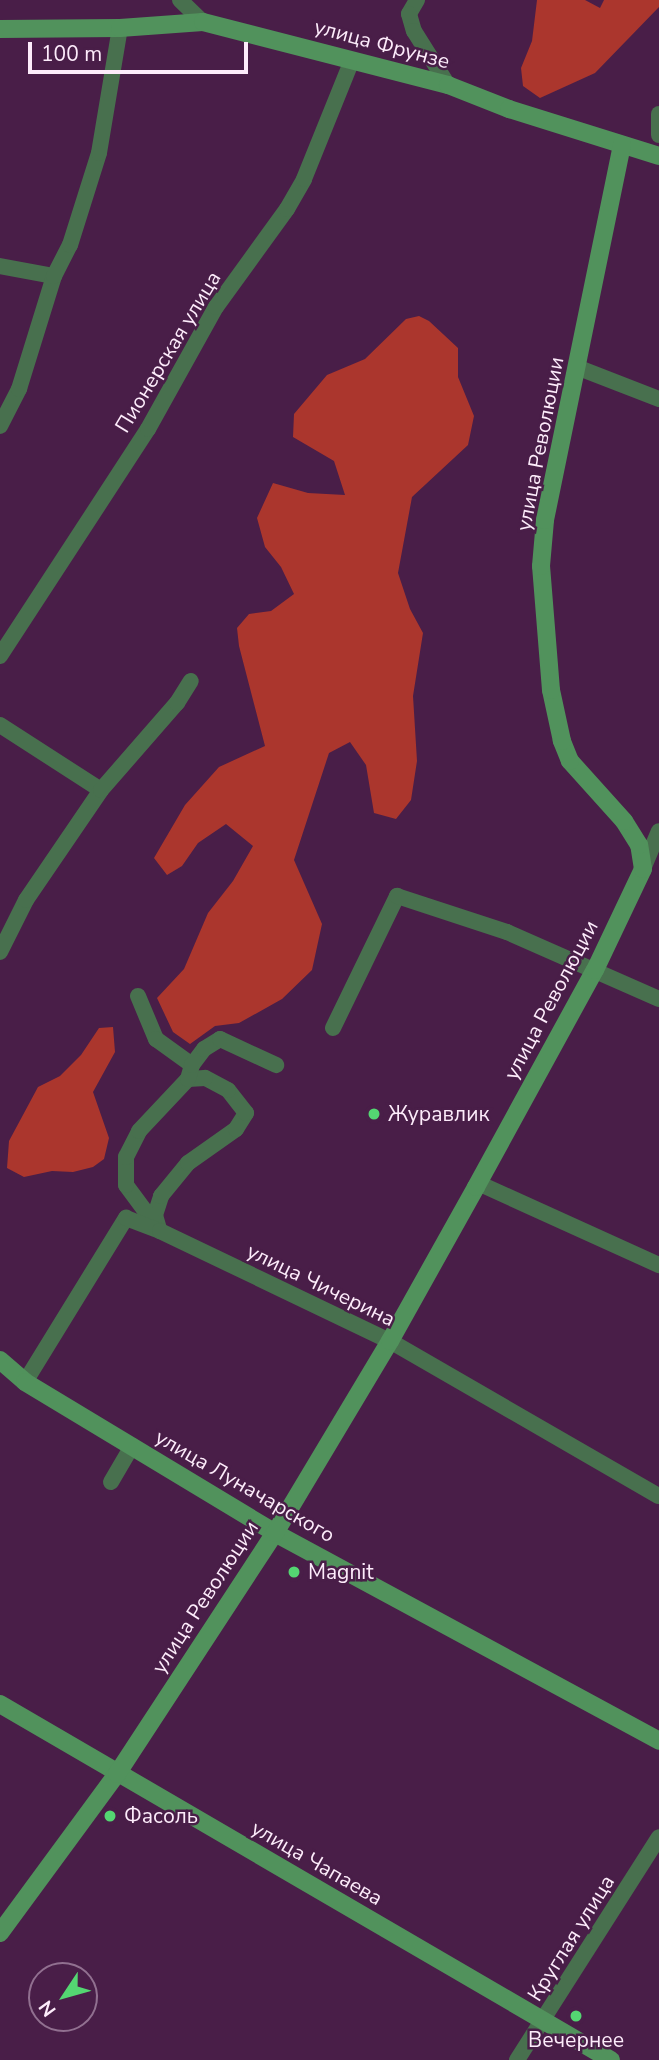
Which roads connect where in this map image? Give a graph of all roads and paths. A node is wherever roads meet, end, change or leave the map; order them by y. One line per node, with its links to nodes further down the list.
1 (180, 0): 3 (street)
2 (417, 0): 7 (street)
3 (204, 22): 4 (street, улица Фрунзе); 6 (street, улица Фрунзе)
4 (120, 28): 5 (street, улица Фрунзе); 13 (street)
5 (0, 29)
6 (352, 60): 7 (street, улица Фрунзе); 17 (street, Пионерская улица)
7 (448, 85): 10 (street, улица Фрунзе)
8 (659, 114): 9 (street)
9 (659, 135)
10 (622, 145): 11 (street, улица Фрунзе); 14 (street, улица Революции)
11 (659, 156)
12 (0, 265): 13 (street)
13 (54, 275): 16 (street)
14 (579, 368): 15 (street); 22 (street, улица Революции)
15 (659, 399)
16 (0, 426)
17 (0, 656)
18 (191, 681): 20 (street)
19 (0, 725): 20 (street)
20 (101, 790): 23 (street)
21 (659, 831): 22 (street)
22 (643, 869): 24 (street, улица Революции)
23 (0, 952)
24 (595, 970): 26 (street); 27 (street); 30 (street, улица Революции)
25 (138, 996): 29 (street)
26 (659, 999)
27 (333, 1028)
28 (276, 1065): 29 (street)
29 (190, 1072): 31 (street); 31 (street)
30 (478, 1183): 32 (street); 33 (street, улица Революции)
31 (160, 1231): 33 (street, улица Чичерина); 35 (street, улица Чичерина)
32 (659, 1265)
33 (390, 1341): 38 (street, улица Чичерина); 39 (street, улица Революции)
34 (0, 1360): 35 (street, улица Луначарского)
35 (25, 1382): 36 (street, улица Луначарского)
36 (132, 1446): 37 (street); 39 (street, улица Луначарского)
37 (111, 1482)
38 (659, 1496)
39 (275, 1533): 41 (street, улица Луначарского); 42 (street, улица Революции)
40 (0, 1704): 42 (street, улица Чапаева)
41 (659, 1741)
42 (117, 1774): 44 (street, улица Революции); 45 (street, улица Чапаева)
43 (659, 1837): 45 (street, Круглая улица)
44 (0, 1933)
45 (544, 2020): 46 (street, Круглая улица); 47 (street, улица Чапаева)
46 (517, 2060)
47 (611, 2060)

